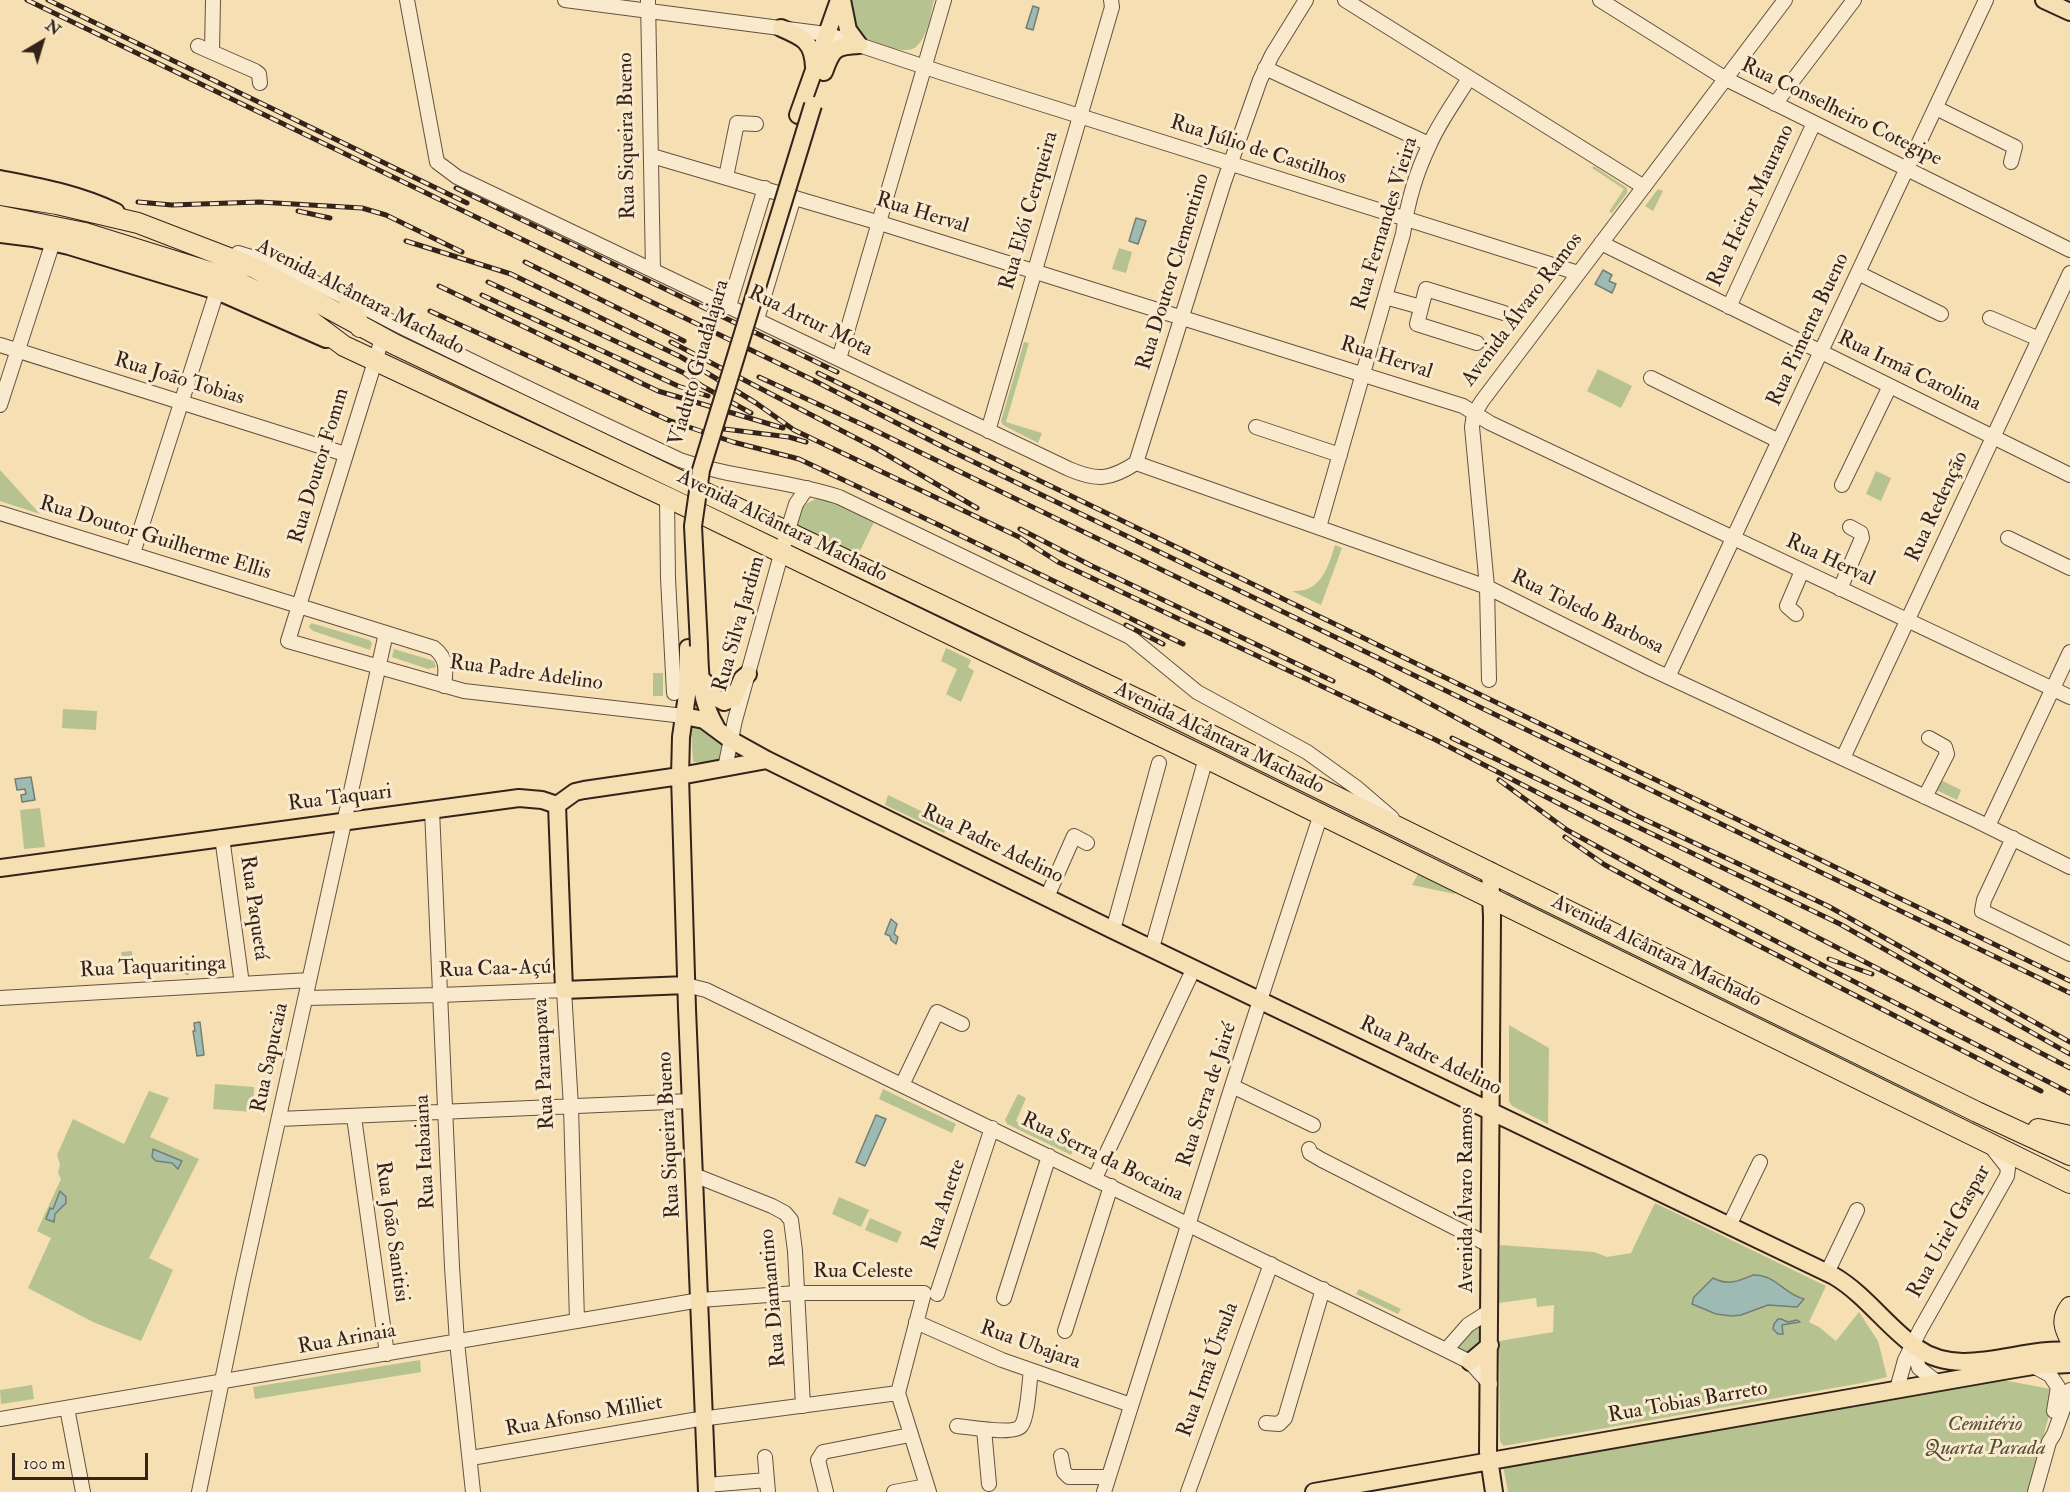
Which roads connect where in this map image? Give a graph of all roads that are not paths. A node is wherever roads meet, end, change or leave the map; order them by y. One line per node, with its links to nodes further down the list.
1 (213, 0): 21 (street)
2 (407, 0): 55 (street, Rua Artur Mota)
3 (565, 0): 14 (street)
4 (840, 0): 18 (main road, Viaduto Guadalajara); 19 (main road)
5 (944, 0): 22 (street)
6 (1306, 0): 23 (street, Rua Doutor Clementino)
7 (1345, 0): 25 (street)
8 (1600, 0): 26 (street, Rua Conselheiro Cotegipe)
9 (1785, 0): 26 (street, Avenida Álvaro Ramos)
10 (1854, 0): 15 (street)
11 (1986, 0): 29 (street, Rua Pimenta Bueno)
12 (2044, 0): 16 (main road)
13 (1111, 2): 30 (street, Rua Elói Cerqueira)
14 (648, 5): 17 (street); 34 (street, Rua Siqueira Bueno)
15 (1841, 6): 28 (street)
16 (2070, 12)
17 (781, 28): 18 (street); 24 (main road)
18 (826, 34): 19 (street, Rua Júlio de Castilhos); 24 (main road, Viaduto Guadalajara)
19 (859, 45): 22 (street, Rua Júlio de Castilhos); 24 (main road, Viaduto Guadalajara)
20 (198, 46): 21 (street)
21 (212, 52): 27 (street)
22 (925, 68): 30 (street, Rua Júlio de Castilhos); 49 (street)
23 (1265, 68): 33 (street); 36 (street, Rua Doutor Clementino)
24 (819, 72): 115 (main road, Viaduto Guadalajara, bridge)
25 (1469, 78): 33 (street, Rua Fernandes Vieira); 41 (street)
26 (1726, 79): 28 (street, Rua Conselheiro Cotegipe); 41 (street, Avenida Álvaro Ramos)
27 (260, 83)
28 (1775, 104): 31 (street, Rua Conselheiro Cotegipe)
29 (1936, 108): 35 (street); 37 (street, Rua Pimenta Bueno)
30 (1079, 117): 36 (street, Rua Júlio de Castilhos); 56 (street, Rua Elói Cerqueira)
31 (1814, 123): 37 (street, Rua Conselheiro Cotegipe); 65 (street, Rua Heitor Maurano)
32 (756, 124): 39 (street)
33 (1429, 144): 47 (street, Rua Fernandes Vieira)
34 (652, 156): 39 (street, Rua Herval); 55 (street, Rua Siqueira Bueno)
35 (2011, 162)
36 (1230, 165): 47 (street, Rua Júlio de Castilhos); 68 (street, Rua Doutor Clementino)
37 (1907, 170): 54 (street, Rua Conselheiro Cotegipe); 58 (street, Rua Pimenta Bueno)
38 (0, 171): 43 (street)
39 (726, 177): 42 (street, Rua Herval)
40 (0, 179): 43 (main road, Avenida Alcântara Machado)
41 (1644, 187): 52 (street, Avenida Álvaro Ramos)
42 (765, 188): 45 (street, Rua Herval); 63 (street)
43 (56, 190): 48 (main road, Avenida Alcântara Machado)
44 (0, 195): 48 (highway, Avenida Alcântara Machado)
45 (794, 197): 49 (street, Rua Herval); 70 (street)
46 (0, 216): 76 (highway, Avenida Alcântara Machado)
47 (1405, 220): 57 (street, Rua Júlio de Castilhos); 62 (street, Rua Fernandes Vieira)
48 (138, 223): 53 (highway, Avenida Alcântara Machado)
49 (880, 223): 56 (street, Rua Herval); 79 (street)
50 (0, 234): 51 (main road, Avenida Alcântara Machado)
51 (53, 242): 60 (main road, Avenida Alcântara Machado); 77 (street)
52 (1601, 243): 57 (street, Avenida Álvaro Ramos); 65 (street, Rua Irmã Carolina)
53 (195, 244): 61 (street, Avenida Alcântara Machado); 71 (highway, Avenida Alcântara Machado)
54 (2070, 250)
55 (653, 270): 63 (street, Rua Artur Mota)
56 (1034, 271): 68 (street, Rua Herval); 88 (street, Rua Elói Cerqueira)
57 (1578, 273): 86 (street, Avenida Álvaro Ramos)
58 (1858, 273): 67 (street); 78 (street, Rua Pimenta Bueno)
59 (2070, 273): 73 (street, Rua Redenção)
60 (217, 291): 76 (main road, Avenida Alcântara Machado); 85 (street)
61 (348, 297): 71 (highway); 96 (street, Avenida Alcântara Machado)
62 (1385, 297): 64 (street); 81 (street, Rua Fernandes Vieira)
63 (729, 306): 70 (street, Rua Artur Mota)
64 (1421, 307): 66 (street); 74 (street)
65 (1729, 307): 78 (street, Rua Irmã Carolina)
66 (1504, 313)
67 (1941, 314)
68 (1182, 317): 81 (street, Rua Herval); 93 (street, Rua Doutor Clementino)
69 (1990, 318): 73 (street)
70 (757, 319): 79 (street, Rua Artur Mota)
71 (360, 327): 72 (highway, Avenida Alcântara Machado)
72 (382, 339): 80 (street, Rua Doutor Fomm); 101 (highway, Avenida Alcântara Machado)
73 (2039, 339): 89 (street, Rua Redenção)
74 (1477, 343)
75 (0, 345): 77 (street, Rua João Tobias)
76 (344, 346): 80 (highway, Avenida Alcântara Machado)
77 (17, 351): 84 (street); 85 (street, Rua João Tobias)
78 (1821, 352): 83 (street, Rua Irmã Carolina); 90 (street, Rua Pimenta Bueno)
79 (839, 359): 88 (street, Rua Artur Mota)
80 (375, 360): 91 (street, Rua Doutor Fomm); 97 (highway, Avenida Alcântara Machado)
81 (1363, 374): 86 (street, Rua Herval); 92 (street, Rua Fernandes Vieira)
82 (1651, 378): 90 (street)
83 (1890, 386): 89 (street, Rua Irmã Carolina); 95 (street)
84 (1, 400)
85 (182, 402): 91 (street, Rua João Tobias); 104 (street)
86 (1474, 414): 103 (street, Rua Herval); 108 (street, Avenida Álvaro Ramos)
87 (1256, 427): 92 (street)
88 (988, 431): 93 (street, Rua Artur Mota)
89 (1993, 437): 94 (street, Rua Irmã Carolina); 112 (street, Rua Redenção)
90 (1779, 441): 103 (street, Rua Pimenta Bueno)
91 (345, 454): 110 (street, Rua Doutor Fomm)
92 (1340, 455): 100 (street, Rua Fernandes Vieira)
93 (1136, 463): 100 (street, Rua Toledo Barbosa)
94 (2070, 475)
95 (1842, 485)
96 (807, 488): 101 (street, Rua Silva Jardim); 144 (street, Avenida Alcântara Machado)
97 (667, 498): 105 (highway, Avenida Alcântara Machado); 124 (street)
98 (0, 513): 104 (street, Rua Doutor Guilherme Ellis)
99 (1850, 527): 109 (street)
100 (1319, 528): 108 (street, Rua Toledo Barbosa)
101 (787, 533): 105 (street, Rua Silva Jardim); 144 (highway, Avenida Alcântara Machado)
102 (2008, 538): 106 (street)
103 (1734, 539): 107 (street, Rua Herval); 120 (street, Rua Pimenta Bueno)
104 (133, 553): 110 (street, Rua Doutor Guilherme Ellis)
105 (782, 554): 119 (street, Rua Silva Jardim); 132 (highway, Avenida Alcântara Machado)
106 (2070, 568)
107 (1802, 571): 109 (street, Rua Herval); 111 (street)
108 (1487, 587): 120 (street, Rua Toledo Barbosa); 121 (street, Avenida Álvaro Ramos)
109 (1840, 589): 112 (street, Rua Herval)
110 (298, 605): 113 (street, Rua Doutor Guilherme Ellis); 114 (street, Rua Doutor Fomm)
111 (1796, 614)
112 (1908, 621): 123 (street, Rua Herval); 133 (street, Rua Redenção)
113 (386, 633): 117 (street, Rua Sapucaia); 122 (street, Rua Doutor Guilherme Ellis)
114 (288, 641): 117 (street, Rua Padre Adelino)
115 (693, 647): 118 (main road, Viaduto Guadalajara); 127 (main road, Viaduto Guadalajara)
116 (2070, 652): 123 (street)
117 (378, 667): 122 (street, Rua Padre Adelino); 142 (street, Rua Sapucaia)
118 (700, 674): 119 (main road); 128 (main road, Viaduto Guadalajara)
119 (748, 675): 131 (street, Rua Silva Jardim)
120 (1668, 677): 133 (street, Rua Toledo Barbosa)
121 (1489, 680)
122 (444, 686): 126 (street, Rua Padre Adelino)
123 (2053, 689): 125 (street, Rua Herval); 143 (street)
124 (674, 693)
125 (2070, 697)
126 (657, 713): 127 (street, Rua Padre Adelino); 129 (street)
127 (684, 716): 128 (main road); 129 (main road, Viaduto Guadalajara)
128 (716, 728): 131 (main road, Rua Padre Adelino)
129 (681, 737): 137 (main road, Rua Siqueira Bueno)
130 (1929, 738): 138 (street)
131 (730, 740): 134 (main road, Rua Padre Adelino); 136 (street, Rua Silva Jardim)
132 (1206, 758): 141 (highway, Avenida Alcântara Machado); 154 (street)
133 (1843, 758): 138 (street, Rua Toledo Barbosa)
134 (767, 760): 136 (main road); 151 (main road, Rua Padre Adelino)
135 (1159, 763): 153 (street)
136 (726, 768): 137 (main road)
137 (680, 776): 139 (main road); 159 (main road, Rua Siqueira Bueno)
138 (1925, 797): 143 (street, Rua Toledo Barbosa)
139 (557, 805): 140 (main road, Rua Taquari); 160 (main road, Rua Parauapava)
140 (432, 810): 142 (main road, Rua Taquari); 161 (street, Rua Itabaiana)
141 (1321, 814): 152 (highway, Avenida Alcântara Machado); 164 (street, Rua Serra de Jairé)
142 (344, 821): 145 (main road, Rua Taquari); 157 (street, Rua Sapucaia)
143 (1988, 826): 146 (street, Rua Toledo Barbosa)
144 (1409, 833): 150 (highway, Avenida Alcântara Machado)
145 (222, 837): 149 (main road, Rua Taquari); 158 (street, Rua Paquetá)
146 (2009, 840): 148 (street, Rua Toledo Barbosa); 155 (street)
147 (1087, 843): 151 (street)
148 (2070, 867)
149 (0, 868)
150 (1490, 871): 152 (main road, Avenida Álvaro Ramos); 172 (highway, Avenida Alcântara Machado)
151 (1047, 897): 153 (main road, Rua Padre Adelino)
152 (1491, 898): 170 (main road, Avenida Álvaro Ramos); 178 (highway, Avenida Alcântara Machado)
153 (1113, 930): 154 (main road, Rua Padre Adelino)
154 (1152, 948): 156 (main road, Rua Padre Adelino)
155 (2070, 954)
156 (1194, 968): 164 (main road, Rua Padre Adelino); 184 (street)
157 (309, 981): 158 (street, Rua Taquaritinga); 163 (street, Rua Sapucaia)
158 (242, 984): 162 (street, Rua Taquaritinga)
159 (686, 985): 160 (main road, Rua Caa-Açú); 166 (street, Rua Serra da Bocaina); 168 (main road, Rua Siqueira Bueno)
160 (564, 990): 161 (street, Rua Caa-Açú); 169 (street, Rua Parauapava)
161 (440, 995): 163 (street, Rua Caa-Açú); 171 (street, Rua Itabaiana)
162 (0, 998)
163 (306, 998): 174 (street, Rua Sapucaia)
164 (1261, 999): 167 (street, Rua Serra de Jairé); 170 (main road, Rua Padre Adelino)
165 (962, 1024): 166 (street)
166 (902, 1085): 176 (street, Rua Serra da Bocaina)
167 (1232, 1086): 175 (street); 188 (street, Rua Serra de Jairé)
168 (691, 1101): 169 (street); 183 (main road, Rua Siqueira Bueno)
169 (571, 1107): 171 (street); 200 (street, Rua Parauapava)
170 (1489, 1110): 189 (main road, Rua Padre Adelino); 190 (main road, Avenida Álvaro Ramos)
171 (445, 1112): 173 (street); 204 (street, Rua Itabaiana)
172 (1977, 1112): 177 (highway); 180 (highway, Avenida Alcântara Machado)
173 (354, 1117): 174 (street); 209 (street, Rua João Sanitisi)
174 (279, 1119): 214 (street, Rua Sapucaia)
175 (1313, 1125)
176 (992, 1128): 181 (street, Rua Serra da Bocaina); 195 (street, Rua Anette)
177 (2070, 1136)
178 (1987, 1143): 185 (highway, Avenida Alcântara Machado); 205 (street, Rua Uriel Gaspar)
179 (1309, 1149): 190 (street)
180 (2070, 1155)
181 (1049, 1156): 184 (street, Rua Serra da Bocaina); 196 (street)
182 (1760, 1162): 189 (street)
183 (694, 1175): 194 (street, Rua Diamantino); 197 (main road, Rua Siqueira Bueno)
184 (1095, 1178): 186 (street, Rua Serra da Bocaina)
185 (2068, 1182)
186 (1111, 1186): 188 (street, Rua Serra da Bocaina); 202 (street)
187 (1857, 1210): 192 (street)
188 (1188, 1224): 191 (street, Rua Serra da Bocaina); 220 (street, Rua Serra de Jairé)
189 (1729, 1226): 192 (main road, Rua Padre Adelino)
190 (1489, 1245): 199 (main road, Avenida Álvaro Ramos)
191 (1271, 1264): 193 (street, Rua Serra da Bocaina); 246 (street, Rua Irmã Úrsula)
192 (1827, 1272): 205 (main road, Rua Padre Adelino)
193 (1323, 1289): 207 (street, Rua Serra da Bocaina); 225 (street)
194 (796, 1293): 197 (street, Rua Celeste); 201 (street, Rua Celeste); 221 (street, Rua Diamantino)
195 (937, 1294)
196 (1004, 1298)
197 (700, 1300): 200 (street, Rua Arinaia); 223 (main road, Rua Siqueira Bueno)
198 (2070, 1308): 203 (highway)
199 (1490, 1311): 206 (main road, Avenida Álvaro Ramos); 207 (street)
200 (577, 1322): 204 (street, Rua Arinaia)
201 (916, 1322): 213 (street, Rua Ubajara); 219 (street)
202 (1065, 1331)
203 (2070, 1339)
204 (457, 1342): 209 (street, Rua Arinaia); 232 (street, Rua Itabaiana)
205 (1912, 1344): 208 (main road, Rua Padre Adelino); 215 (street); 217 (street, Rua Uriel Gaspar)
206 (1490, 1345): 210 (main road); 216 (main road, Avenida Álvaro Ramos)
207 (1446, 1350): 210 (street, Rua Serra da Bocaina)
208 (2070, 1350)
209 (387, 1353): 214 (street, Rua Arinaia)
210 (1470, 1362): 216 (street, Rua Serra da Bocaina)
211 (2070, 1364): 212 (main road, Rua Tobias Barreto)
212 (2033, 1366): 215 (main road, Rua Tobias Barreto); 229 (street)
213 (1031, 1371): 220 (street, Rua Ubajara); 227 (street)
214 (223, 1381): 222 (street, Rua Arinaia); 241 (street, Rua Sapucaia)
215 (1937, 1382): 217 (main road, Rua Tobias Barreto)
216 (1490, 1384): 233 (main road, Avenida Álvaro Ramos)
217 (1898, 1389): 233 (main road, Rua Tobias Barreto)
218 (2070, 1390): 229 (street)
219 (898, 1393): 221 (street, Rua Afonso Milliet); 228 (street)
220 (1131, 1405): 234 (street, Rua Serra de Jairé)
221 (803, 1406): 223 (street, Rua Afonso Milliet)
222 (67, 1408): 224 (street, Rua Arinaia); 240 (street)
223 (704, 1418): 232 (street, Rua Afonso Milliet); 238 (main road, Rua Siqueira Bueno)
224 (0, 1419)
225 (1266, 1423)
226 (957, 1426): 227 (street)
227 (984, 1429): 235 (street)
228 (910, 1435): 239 (street); 243 (street)
229 (2049, 1442): 249 (street)
230 (1061, 1456): 234 (street)
231 (765, 1457): 236 (street)
232 (471, 1458): 242 (street, Rua Itabaiana)
233 (1489, 1461): 237 (main road, Rua Tobias Barreto); 248 (main road, Avenida Álvaro Ramos)
234 (1108, 1477): 245 (street, Rua Serra de Jairé)
235 (989, 1484)
236 (767, 1486): 238 (street)
237 (1374, 1487): 247 (main road, Rua Tobias Barreto)
238 (707, 1488)
239 (928, 1489): 244 (street)
240 (83, 1492)
241 (199, 1492)
242 (473, 1492)
243 (826, 1492)
244 (894, 1492)
245 (1104, 1492)
246 (1188, 1492)
247 (1321, 1492)
248 (1494, 1492)
249 (2035, 1492)

